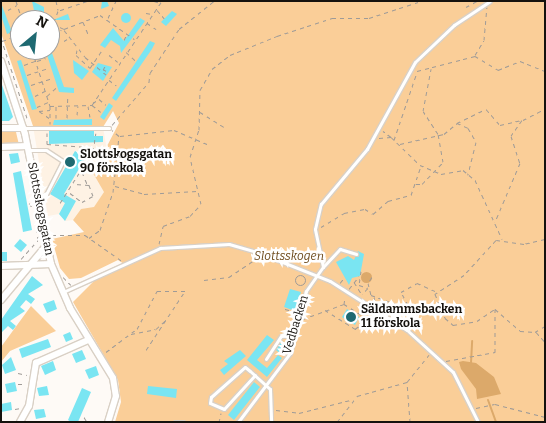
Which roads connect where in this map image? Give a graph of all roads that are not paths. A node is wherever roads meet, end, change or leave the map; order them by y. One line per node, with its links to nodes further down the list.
1 (488, 2): 14 (lane)
2 (1, 62): 4 (street, Slottsskogsgatan)
3 (1, 128): 4 (street)
4 (23, 128): 5 (lane); 7 (street, Slottsskogsgatan)
5 (109, 128)
6 (1, 146): 7 (street)
7 (28, 148): 8 (street, Slottsskogsgatan); 8 (lane)
8 (34, 198): 9 (street, Slottsskogsgatan)
9 (46, 246): 11 (street, Slottsskogsgatan); 13 (street)
10 (356, 254): 14 (lane, Vedbacken)
11 (51, 264): 13 (street); 16 (street, Slottsskogsgatan)
12 (1, 266): 13 (street)
13 (28, 266): 17 (street)
14 (323, 267): 15 (lane, Vedbacken)
15 (317, 275): 16 (lane); 18 (lane, Vedbacken); 29 (lane)
16 (63, 292): 19 (street, Slottsskogsgatan)
17 (1, 300)
18 (295, 335): 20 (lane); 22 (lane, Vedbacken)
19 (88, 340): 23 (street); 24 (street, Slottsskogsgatan)
20 (266, 359)
21 (255, 375): 21 (lane); 22 (lane)
22 (266, 386): 27 (lane, Vedbacken); 28 (lane)
23 (20, 422)
24 (108, 422)
25 (176, 422): 26 (lane)
26 (183, 422)
27 (238, 422)
28 (271, 422)
29 (478, 422)

